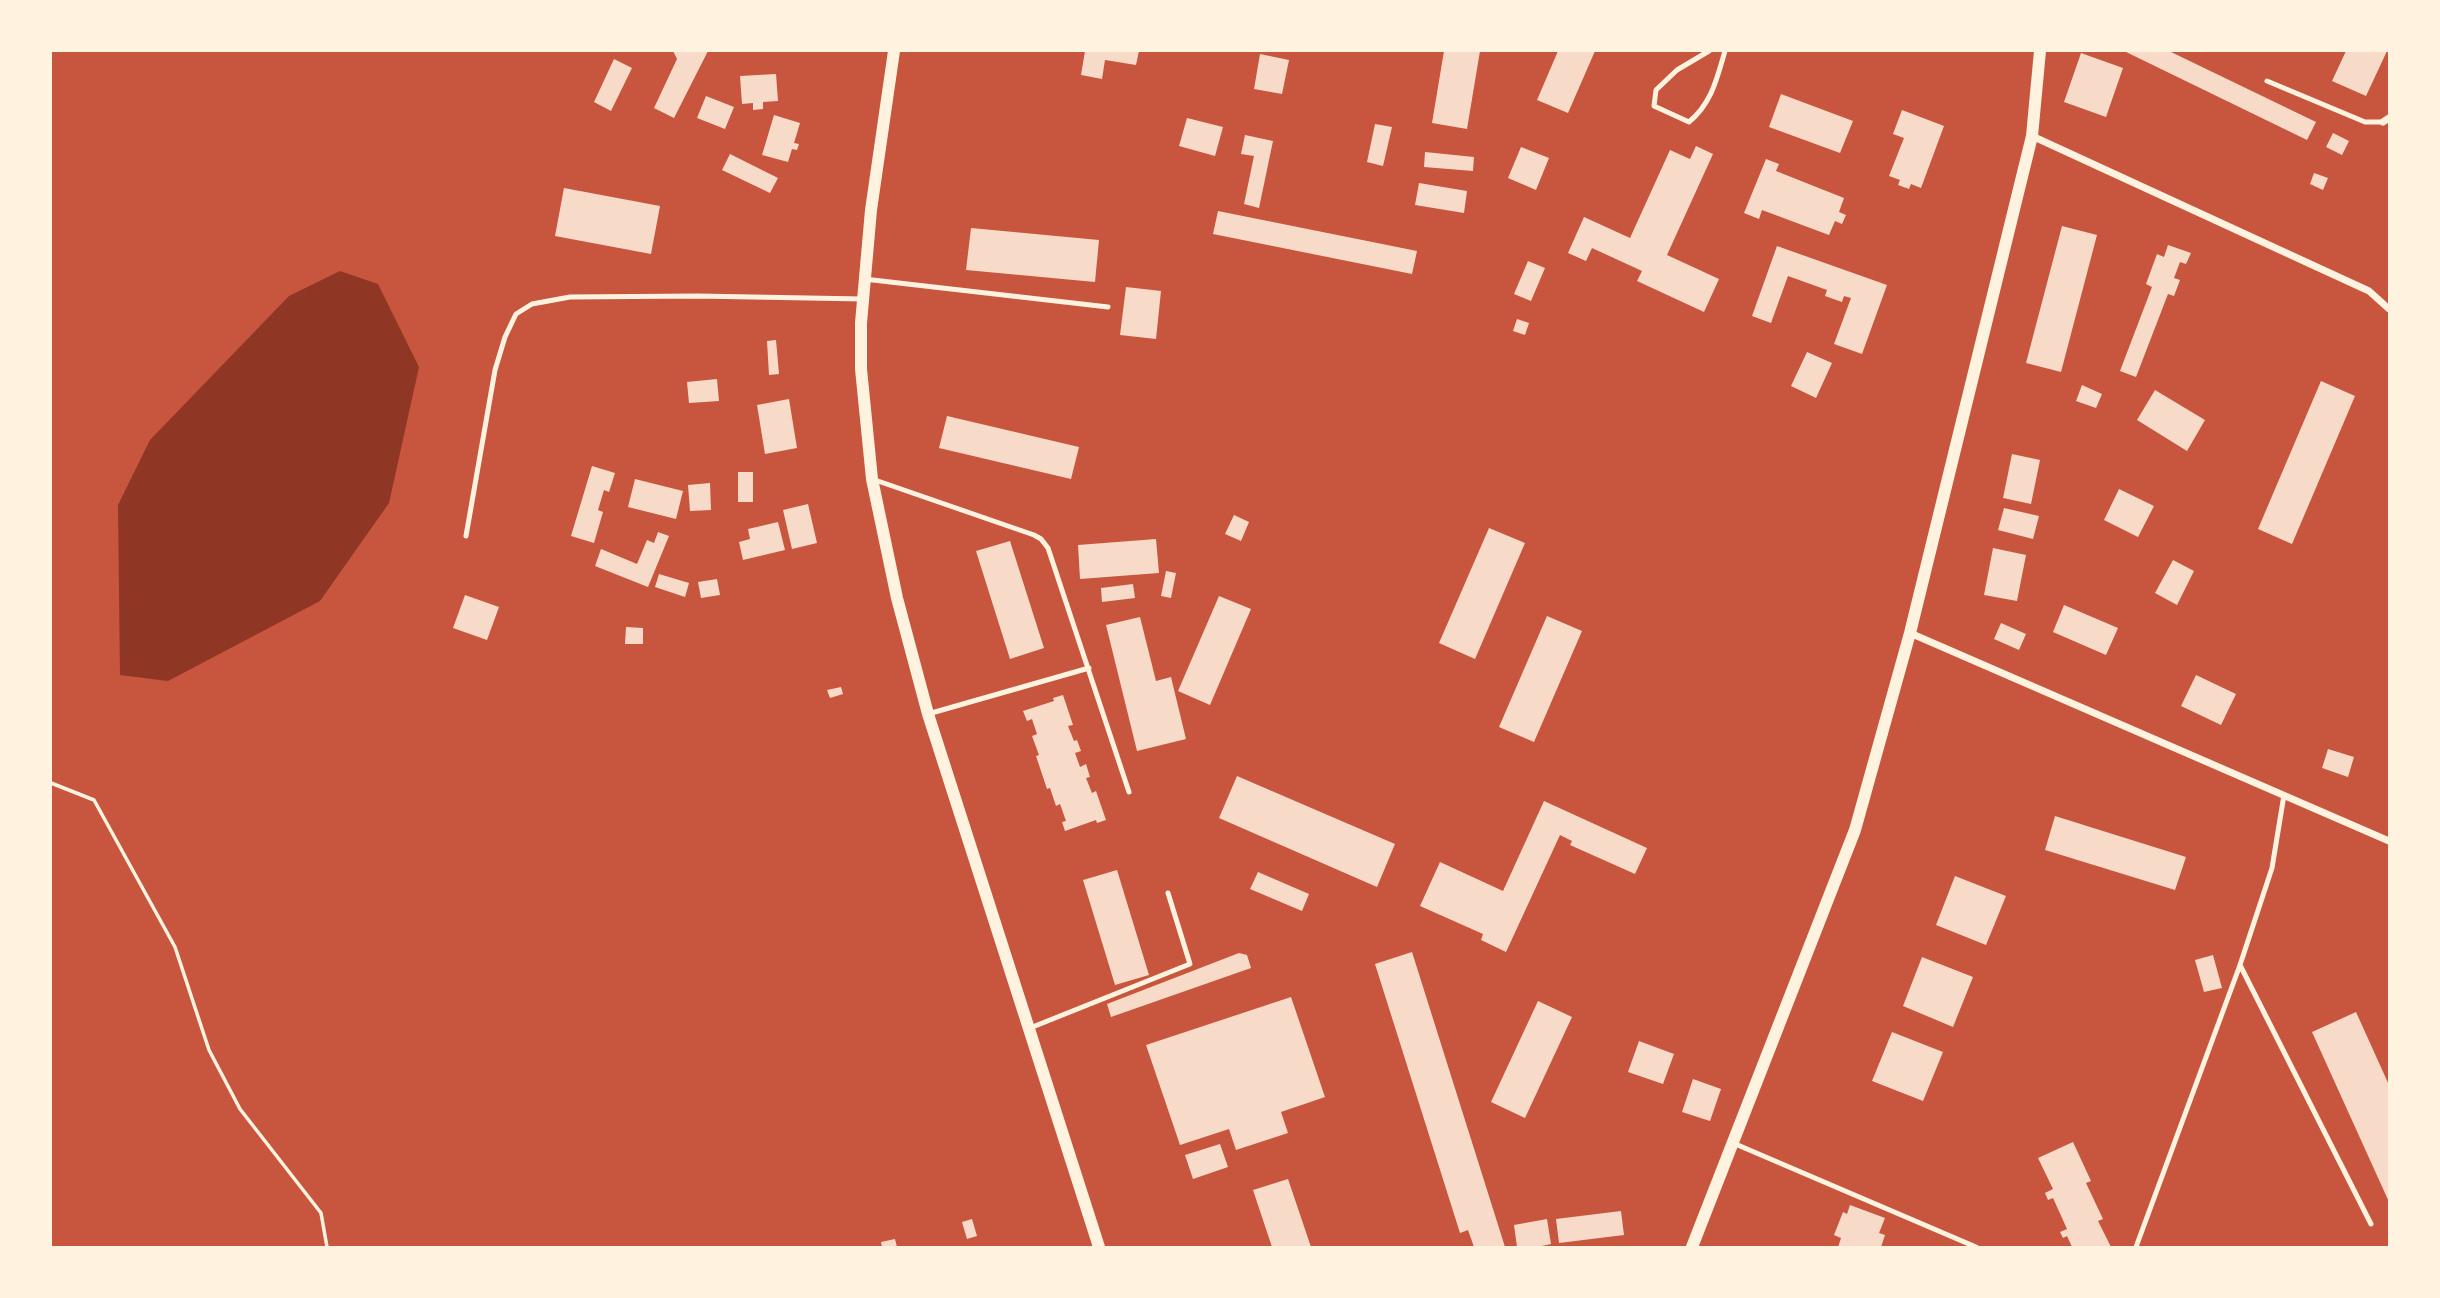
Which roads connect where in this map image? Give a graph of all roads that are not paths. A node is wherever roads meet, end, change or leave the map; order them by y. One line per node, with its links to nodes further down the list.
1 (894, 51): 8 (street)
2 (1709, 51): 3 (lane)
3 (1725, 51)
4 (2040, 51): 7 (street)
5 (2267, 80): 6 (lane)
6 (2386, 120)
7 (2032, 136): 11 (street); 14 (street)
8 (864, 279): 9 (street); 10 (lane)
9 (863, 299): 12 (street); 13 (lane)
10 (1108, 307)
11 (2389, 309)
12 (872, 479): 15 (lane); 16 (street)
13 (466, 536)
14 (1910, 633): 18 (street); 23 (street)
15 (1089, 668): 16 (lane); 17 (lane)
16 (928, 714): 22 (street)
17 (1129, 792)
18 (2284, 795): 19 (street); 21 (lane)
19 (2389, 841)
20 (1168, 893): 22 (lane)
21 (2240, 965): 24 (lane); 28 (lane)
22 (1030, 1028): 25 (street)
23 (1733, 1143): 26 (street); 27 (lane)
24 (2371, 1224)
25 (1099, 1247)
26 (1692, 1247)
27 (1976, 1247)
28 (2136, 1247)

